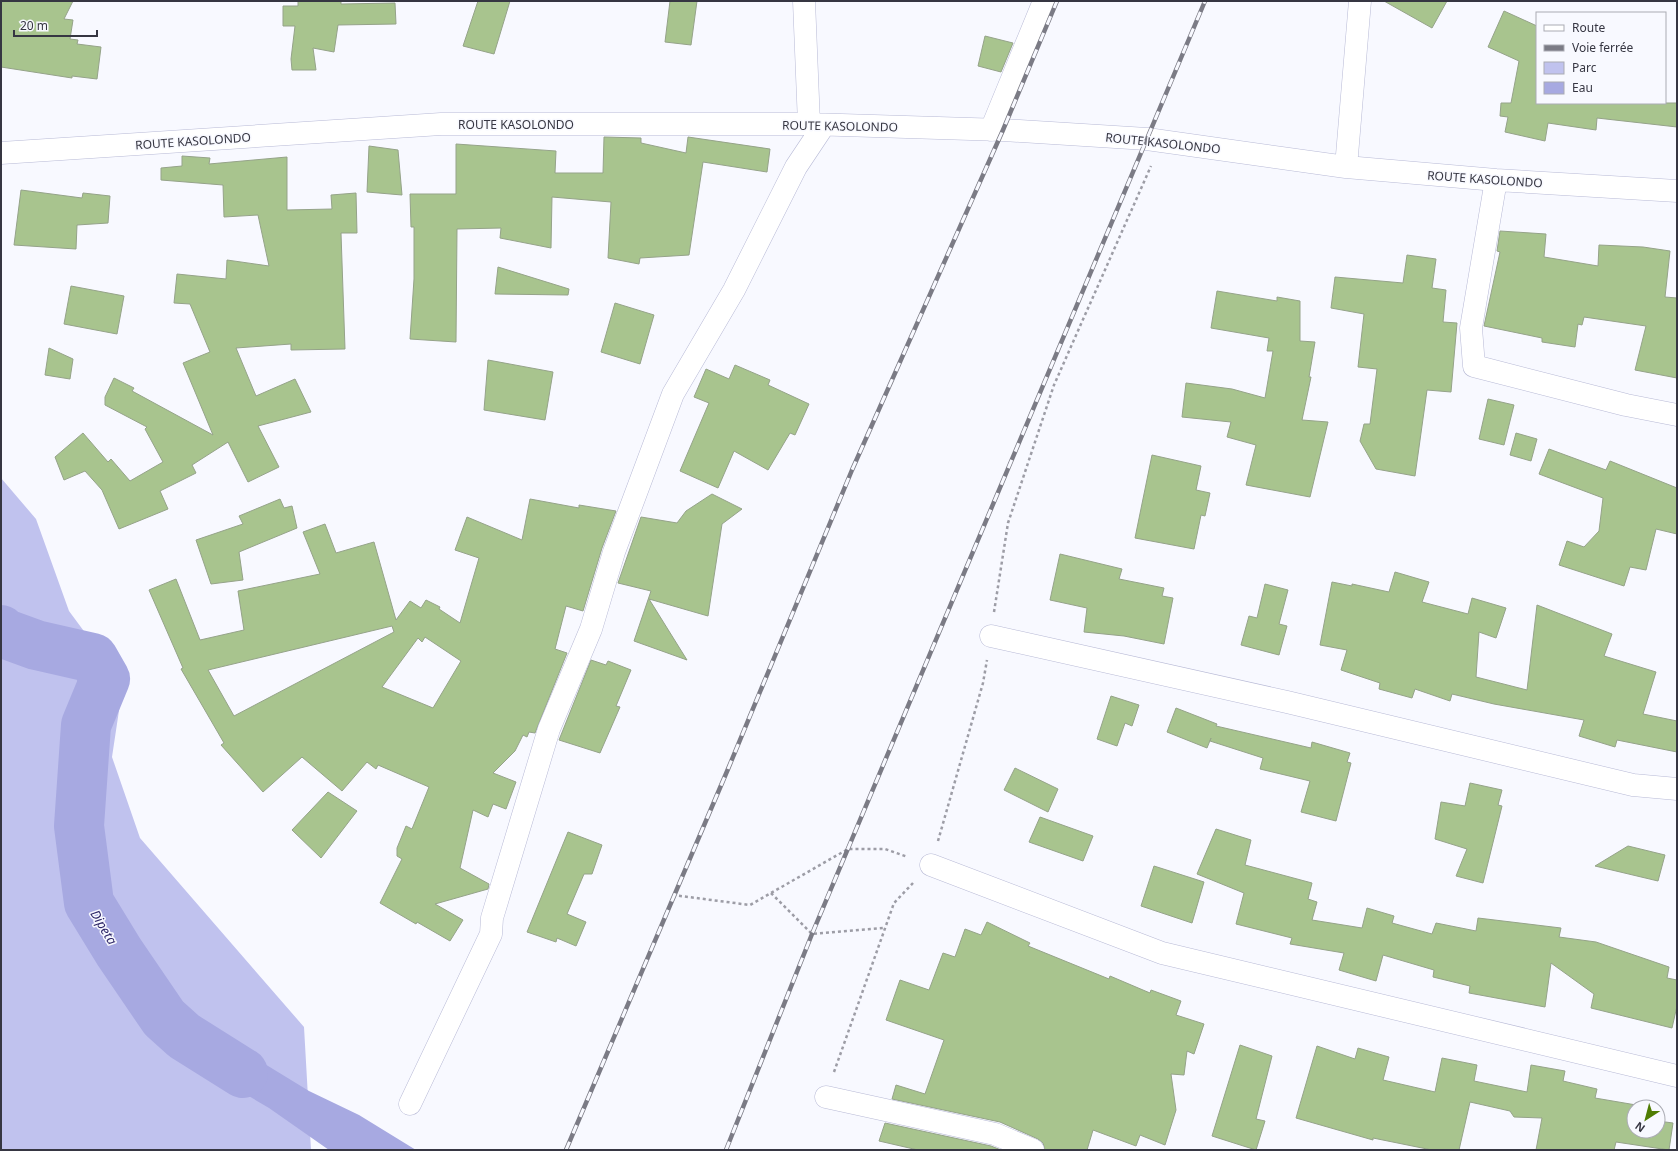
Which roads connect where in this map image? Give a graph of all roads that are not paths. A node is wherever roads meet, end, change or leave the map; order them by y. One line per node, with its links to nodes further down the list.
1 (804, 1): 4 (street)
2 (1044, 1): 5 (street)
3 (1360, 1): 7 (street)
4 (816, 125): 5 (street, ROUTE KASOLONDO); 6 (street, ROUTE KASOLONDO); 16 (street)
5 (991, 130): 7 (street, ROUTE KASOLONDO)
6 (1, 153)
7 (1346, 167): 8 (street, ROUTE KASOLONDO)
8 (1496, 180): 9 (street, ROUTE KASOLONDO); 10 (street)
9 (1677, 191)
10 (1677, 415)
11 (991, 636): 12 (street)
12 (1677, 789)
13 (931, 865): 14 (street)
14 (1677, 1076)
15 (826, 1096): 17 (street)
16 (410, 1104)
17 (1032, 1150)

